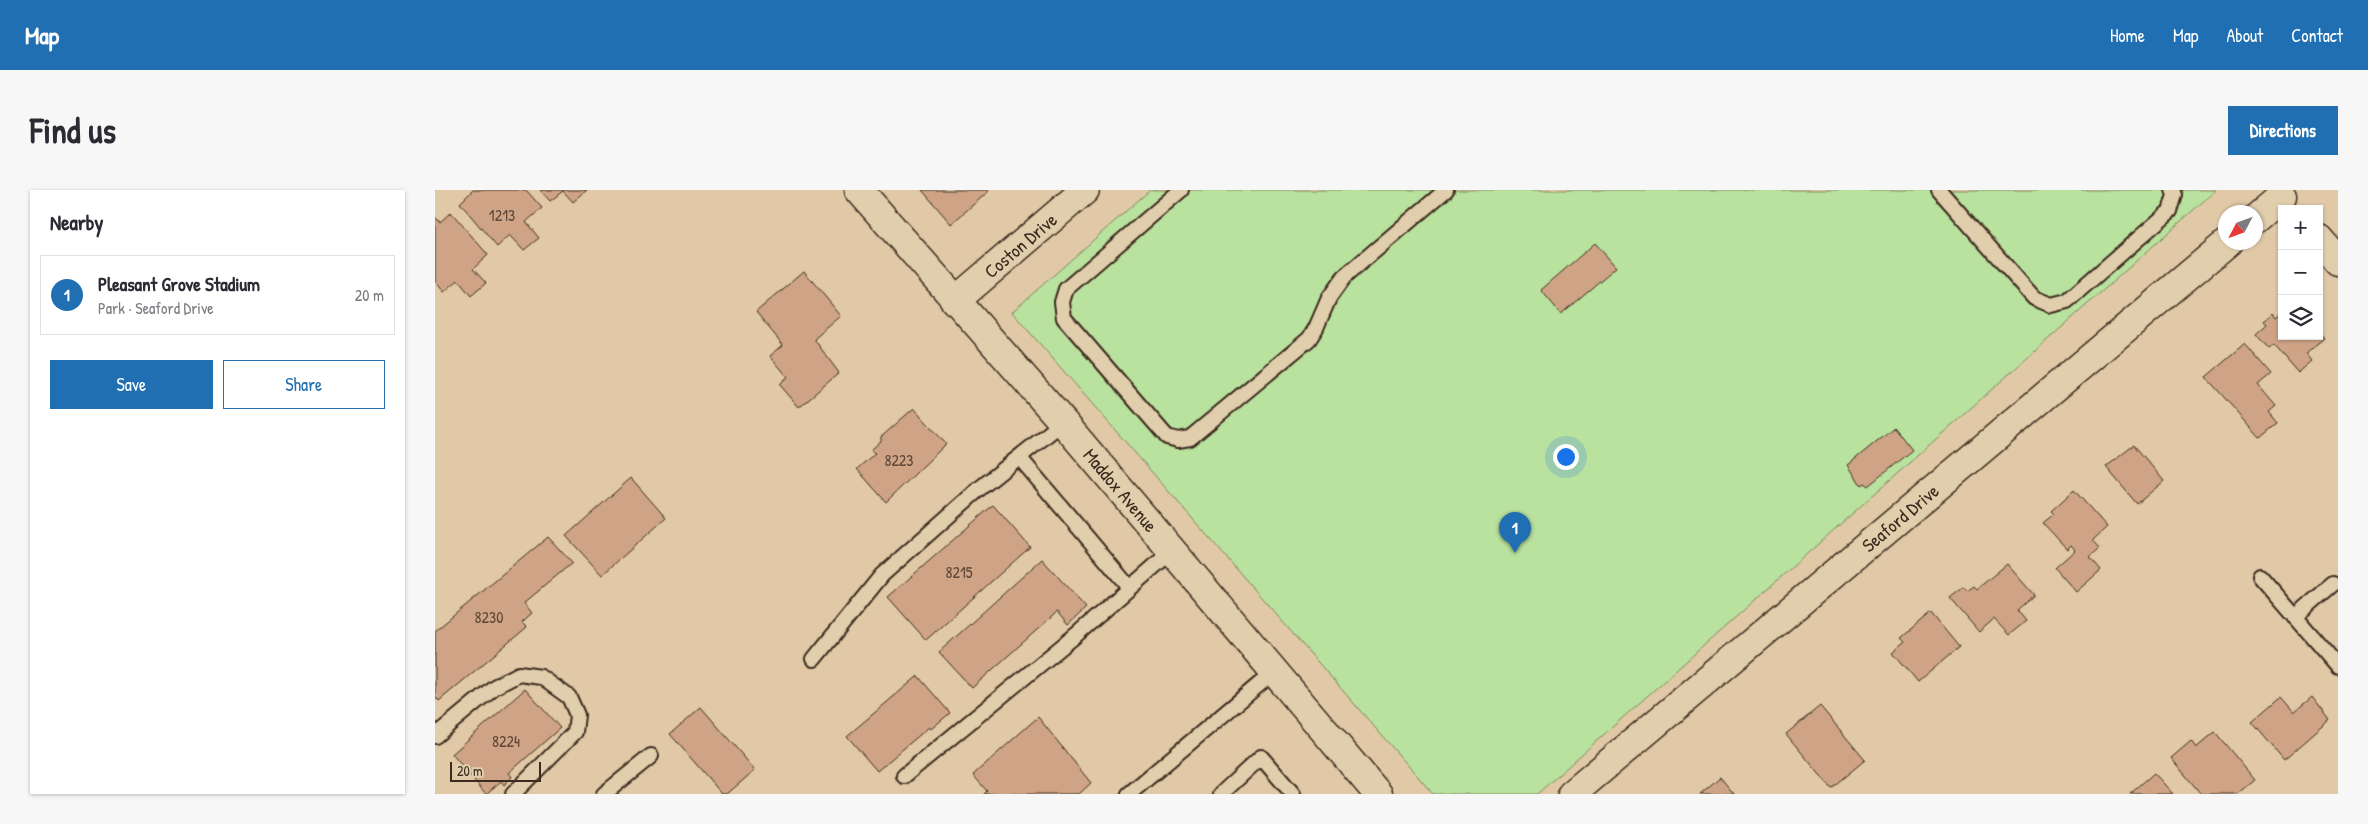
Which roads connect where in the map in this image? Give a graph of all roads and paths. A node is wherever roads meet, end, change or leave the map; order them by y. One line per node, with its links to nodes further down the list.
1 (859, 190): 12 (street, Maddox Avenue)
2 (1085, 190): 12 (street, Coston Drive)
3 (1181, 190): 4 (lane)
4 (1446, 190)
5 (1939, 190): 6 (lane)
6 (2173, 190)
7 (2284, 198): 8 (street)
8 (2263, 213)
9 (2323, 244): 11 (street)
10 (2218, 250): 32 (street, Seaford Drive)
11 (2338, 261)
12 (955, 300): 13 (street, Maddox Avenue)
13 (1063, 422): 14 (lane); 15 (street, Maddox Avenue)
14 (1019, 457): 18 (lane); 20 (lane)
15 (1173, 550): 18 (lane); 22 (street, Maddox Avenue)
16 (2260, 576): 19 (lane)
17 (2333, 584): 19 (lane)
18 (1129, 587): 25 (lane)
19 (2295, 617): 21 (lane)
20 (814, 659)
21 (2338, 666)
22 (1275, 671): 28 (lane); 31 (street, Maddox Avenue)
23 (435, 736): 26 (lane)
24 (651, 756): 27 (lane)
25 (904, 776)
26 (513, 794)
27 (604, 794)
28 (1129, 794)
29 (1221, 794): 30 (lane)
30 (1293, 794)
31 (1378, 794)
32 (1572, 794)

